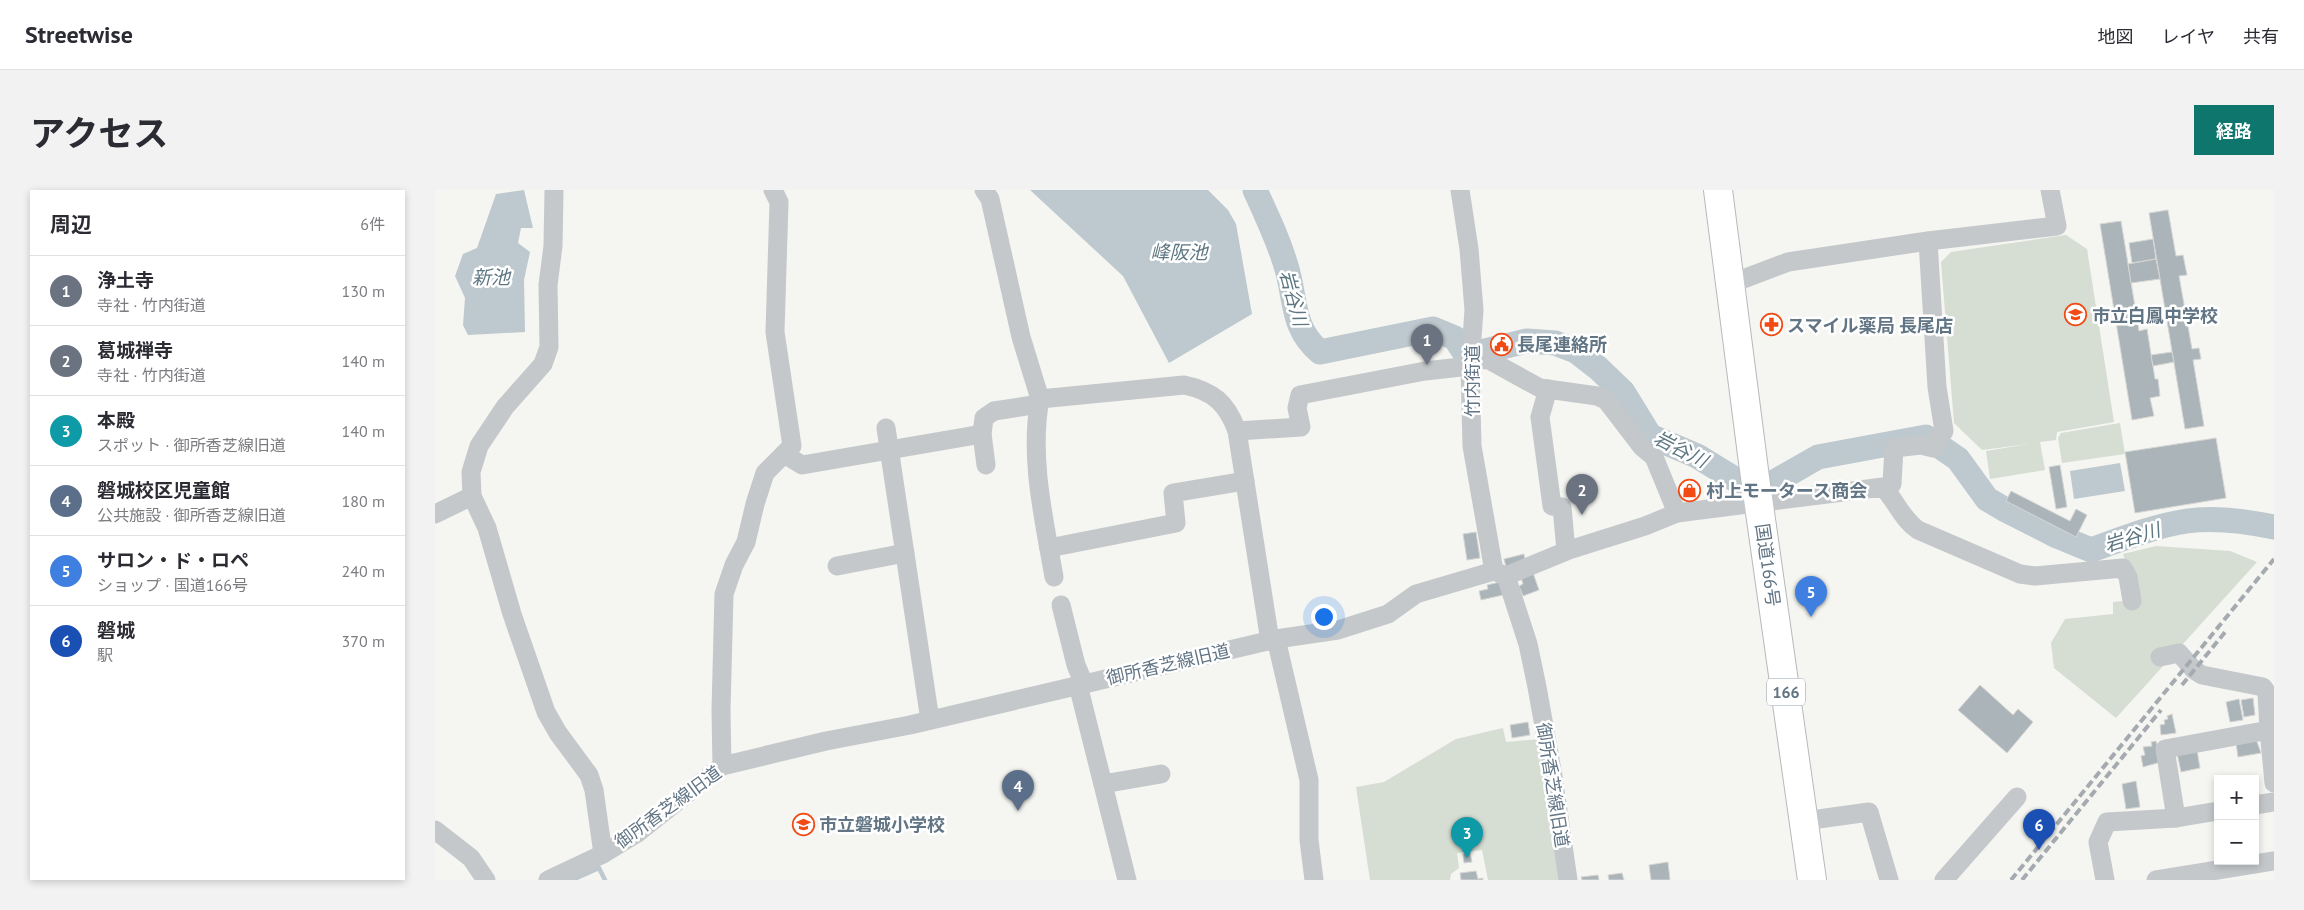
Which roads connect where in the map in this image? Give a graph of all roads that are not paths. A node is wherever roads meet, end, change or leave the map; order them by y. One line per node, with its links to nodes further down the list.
1 (553, 190): 20 (street)
2 (773, 190): 16 (street)
3 (984, 190): 11 (street)
4 (1460, 190): 9 (street, 竹内街道)
5 (1718, 190): 8 (highway, 国道166号 / 166)
6 (2050, 190): 7 (street)
7 (1928, 241): 8 (street); 19 (street)
8 (1730, 284): 21 (highway, 国道166号 / 166)
9 (1470, 357): 10 (street); 13 (street); 28 (street, 竹内街道)
10 (1548, 389): 22 (street); 25 (street)
11 (1040, 402): 13 (street); 14 (street); 24 (street)
12 (886, 428): 15 (street)
13 (1237, 431): 18 (street)
14 (982, 434): 15 (street); 17 (street)
15 (890, 450): 16 (street); 26 (street)
16 (784, 454): 37 (street)
17 (986, 465)
18 (1245, 481): 24 (street); 32 (street)
19 (1886, 490): 21 (street); 30 (street)
20 (472, 496): 23 (street); 48 (street)
21 (1759, 504): 22 (street); 46 (highway, 国道166号 / 166)
22 (1677, 513): 25 (street)
23 (435, 514)
24 (1049, 548): 29 (street)
25 (1566, 551): 28 (street)
26 (905, 553): 27 (street); 35 (street)
27 (837, 566)
28 (1500, 574): 32 (street, 御所香芝線旧道); 54 (street, 御所香芝線旧道)
29 (1054, 576)
30 (2132, 601)
31 (1061, 605): 34 (street)
32 (1273, 640): 34 (street, 御所香芝線旧道); 53 (street)
33 (2160, 657): 36 (street)
34 (1081, 685): 35 (street, 御所香芝線旧道); 40 (street)
35 (930, 720): 37 (street, 御所香芝線旧道)
36 (2269, 730): 39 (street); 45 (street)
37 (722, 766): 48 (street, 御所香芝線旧道)
38 (1161, 774): 40 (street)
39 (2274, 783)
40 (1103, 784): 52 (street)
41 (2017, 797): 57 (street)
42 (2274, 802): 43 (street)
43 (2259, 804)
44 (2214, 812): 45 (street)
45 (2176, 818): 58 (street)
46 (1804, 821): 55 (highway, 国道166号 / 166); 56 (street)
47 (435, 830): 50 (street)
48 (603, 854): 51 (street, 御所香芝線旧道)
49 (2274, 861): 59 (street)
50 (486, 880)
51 (548, 880)
52 (1127, 880)
53 (1314, 880)
54 (1568, 880)
55 (1812, 880)
56 (1889, 880)
57 (1944, 880)
58 (2105, 880)
59 (2156, 880)

